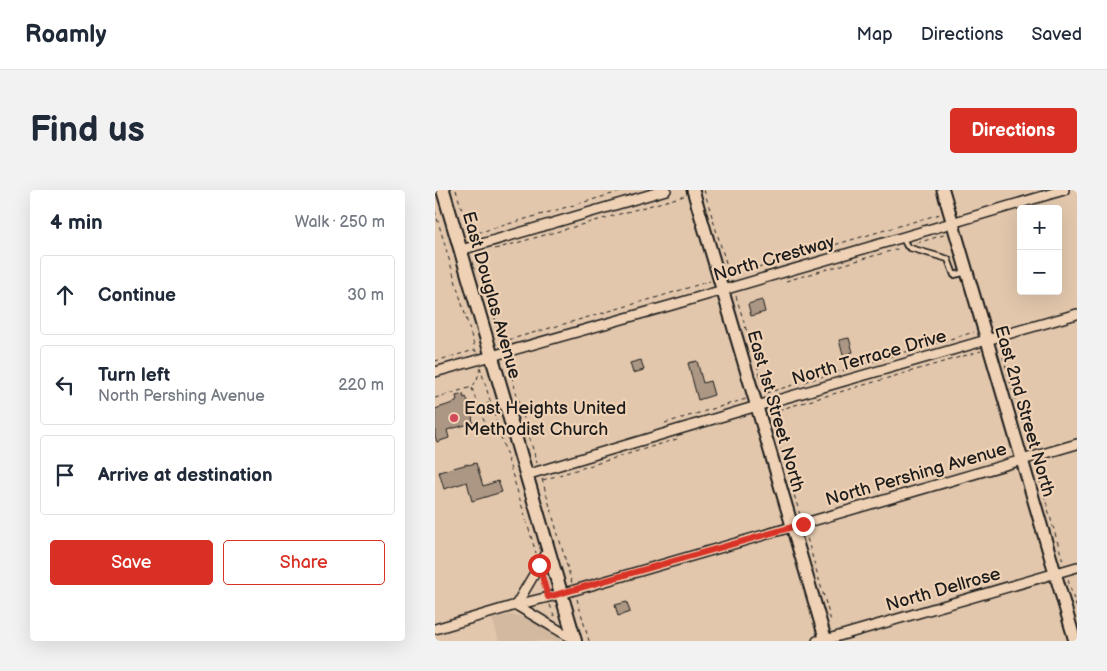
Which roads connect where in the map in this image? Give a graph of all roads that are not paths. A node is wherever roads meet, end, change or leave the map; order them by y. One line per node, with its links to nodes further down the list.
1 (443, 190): 8 (main road, East Douglas Avenue)
2 (666, 190): 8 (street)
3 (943, 190): 6 (street, East 2nd Street North)
4 (1064, 190): 6 (street, North Crestway)
5 (697, 191): 10 (street, East 1st Street North)
6 (952, 222): 7 (street, North Crestway); 9 (street, East 2nd Street North)
7 (902, 237): 9 (lane); 10 (street, North Crestway)
8 (467, 249): 13 (main road, East Douglas Avenue)
9 (967, 272): 12 (street, East 2nd Street North)
10 (728, 289): 13 (street, North Crestway); 15 (street, East 1st Street North)
11 (1077, 314): 12 (street, North Terrace Drive)
12 (986, 340): 15 (street, North Terrace Drive); 17 (street, East 2nd Street North)
13 (491, 356): 14 (street, North Crestway); 18 (main road, East Douglas Avenue)
14 (435, 372)
15 (758, 406): 18 (street, North Terrace Drive); 19 (street, East 1st Street North)
16 (1077, 444): 17 (street, North Pershing Avenue)
17 (1022, 460): 19 (street, North Pershing Avenue); 22 (street, East 2nd Street North)
18 (526, 475): 20 (main road, East Douglas Avenue)
19 (797, 525): 23 (street, North Pershing Avenue); 26 (street, East 1st Street North)
20 (549, 549): 23 (main road, East Douglas Avenue); 24 (street)
21 (1077, 567): 22 (street, North Dellrose)
22 (1055, 573): 26 (street, North Dellrose); 29 (street, East 2nd Street North)
23 (561, 594): 24 (street, North Pershing Avenue); 27 (main road, East Douglas Avenue)
24 (516, 606): 25 (street, North Pershing Avenue); 27 (street)
25 (435, 629)
26 (829, 640): 28 (street, North Dellrose)
27 (575, 641)
28 (817, 641)
29 (1075, 641)

